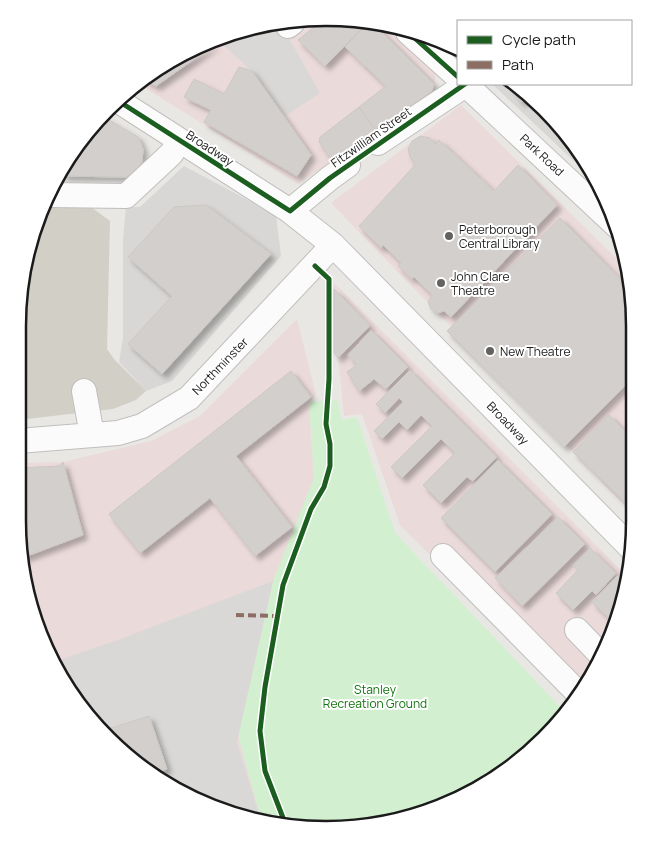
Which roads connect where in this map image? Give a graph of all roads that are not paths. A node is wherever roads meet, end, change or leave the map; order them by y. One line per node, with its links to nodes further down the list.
1 (417, 40): 2 (street)
2 (457, 76)
3 (465, 85): 7 (street, Fitzwilliam Street)
4 (467, 85): 11 (street, Park Road)
5 (124, 105): 6 (street, Broadway)
6 (180, 141): 9 (street); 10 (street, Broadway)
7 (378, 143)
8 (348, 165): 10 (street, Fitzwilliam Street)
9 (56, 195)
10 (290, 211): 12 (street, Broadway)
11 (604, 214)
12 (332, 246): 14 (street, Northminster); 16 (street, Broadway)
13 (84, 391): 14 (street)
14 (92, 435): 15 (street, Northminster)
15 (26, 440)
16 (625, 542)
17 (443, 556): 20 (street)
18 (577, 630): 19 (street)
19 (597, 650)
20 (574, 689)

